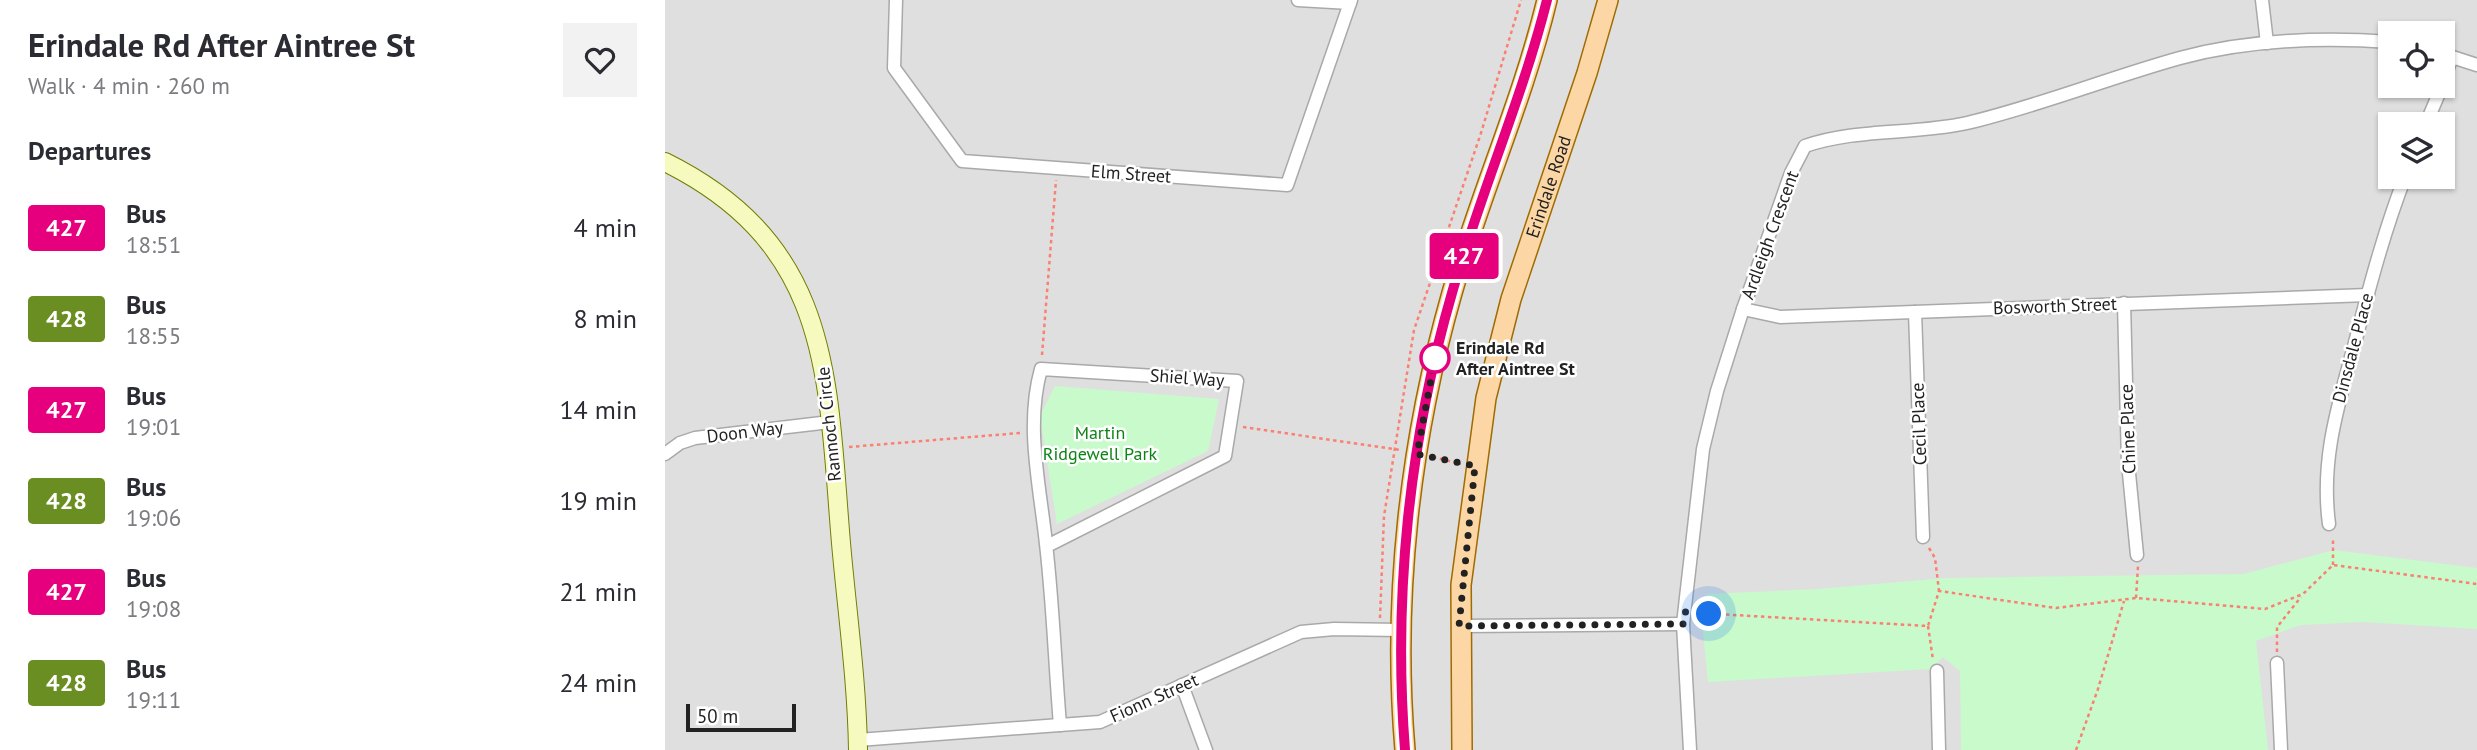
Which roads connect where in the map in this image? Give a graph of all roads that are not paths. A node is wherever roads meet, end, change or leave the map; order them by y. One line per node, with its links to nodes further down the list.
1 (896, 0): 6 (street, Elm Street)
2 (1298, 0): 6 (street)
3 (1547, 0): 25 (main road)
4 (1608, 0): 24 (main road, Erindale Road)
5 (2262, 0): 8 (street)
6 (1350, 1)
7 (2378, 42): 8 (street, Ardleigh Crescent)
8 (2267, 43): 15 (street, Ardleigh Crescent)
9 (2455, 58): 10 (street)
10 (2477, 65)
11 (665, 162): 17 (street, Rannoch Circle)
12 (2400, 189): 13 (street, Dinsdale Place)
13 (2368, 295): 14 (street, Bosworth Street); 19 (street, Dinsdale Place)
14 (2124, 303): 16 (street, Bosworth Street); 22 (street, Chine Place)
15 (1743, 309): 16 (street, Bosworth Street); 23 (street, Ardleigh Crescent)
16 (1915, 312): 20 (street, Cecil Place)
17 (830, 422): 18 (street, Doon Way); 30 (street, Rannoch Circle)
18 (665, 454)
19 (2329, 524)
20 (1923, 537)
21 (1047, 546): 21 (street, Shiel Way); 29 (street)
22 (2137, 555)
23 (1684, 618): 24 (street); 34 (street, Ardleigh Crescent)
24 (1459, 626): 33 (main road, Erindale Road)
25 (1401, 630): 28 (street, Fionn Street); 32 (main road)
26 (2277, 663): 36 (street)
27 (1937, 671): 35 (street)
28 (1181, 685): 29 (street, Fionn Street); 31 (street)
29 (1060, 725): 30 (street, Fionn Street)
30 (858, 745)
31 (1206, 750)
32 (1405, 750)
33 (1462, 750)
34 (1690, 750)
35 (1939, 750)
36 (2281, 750)

